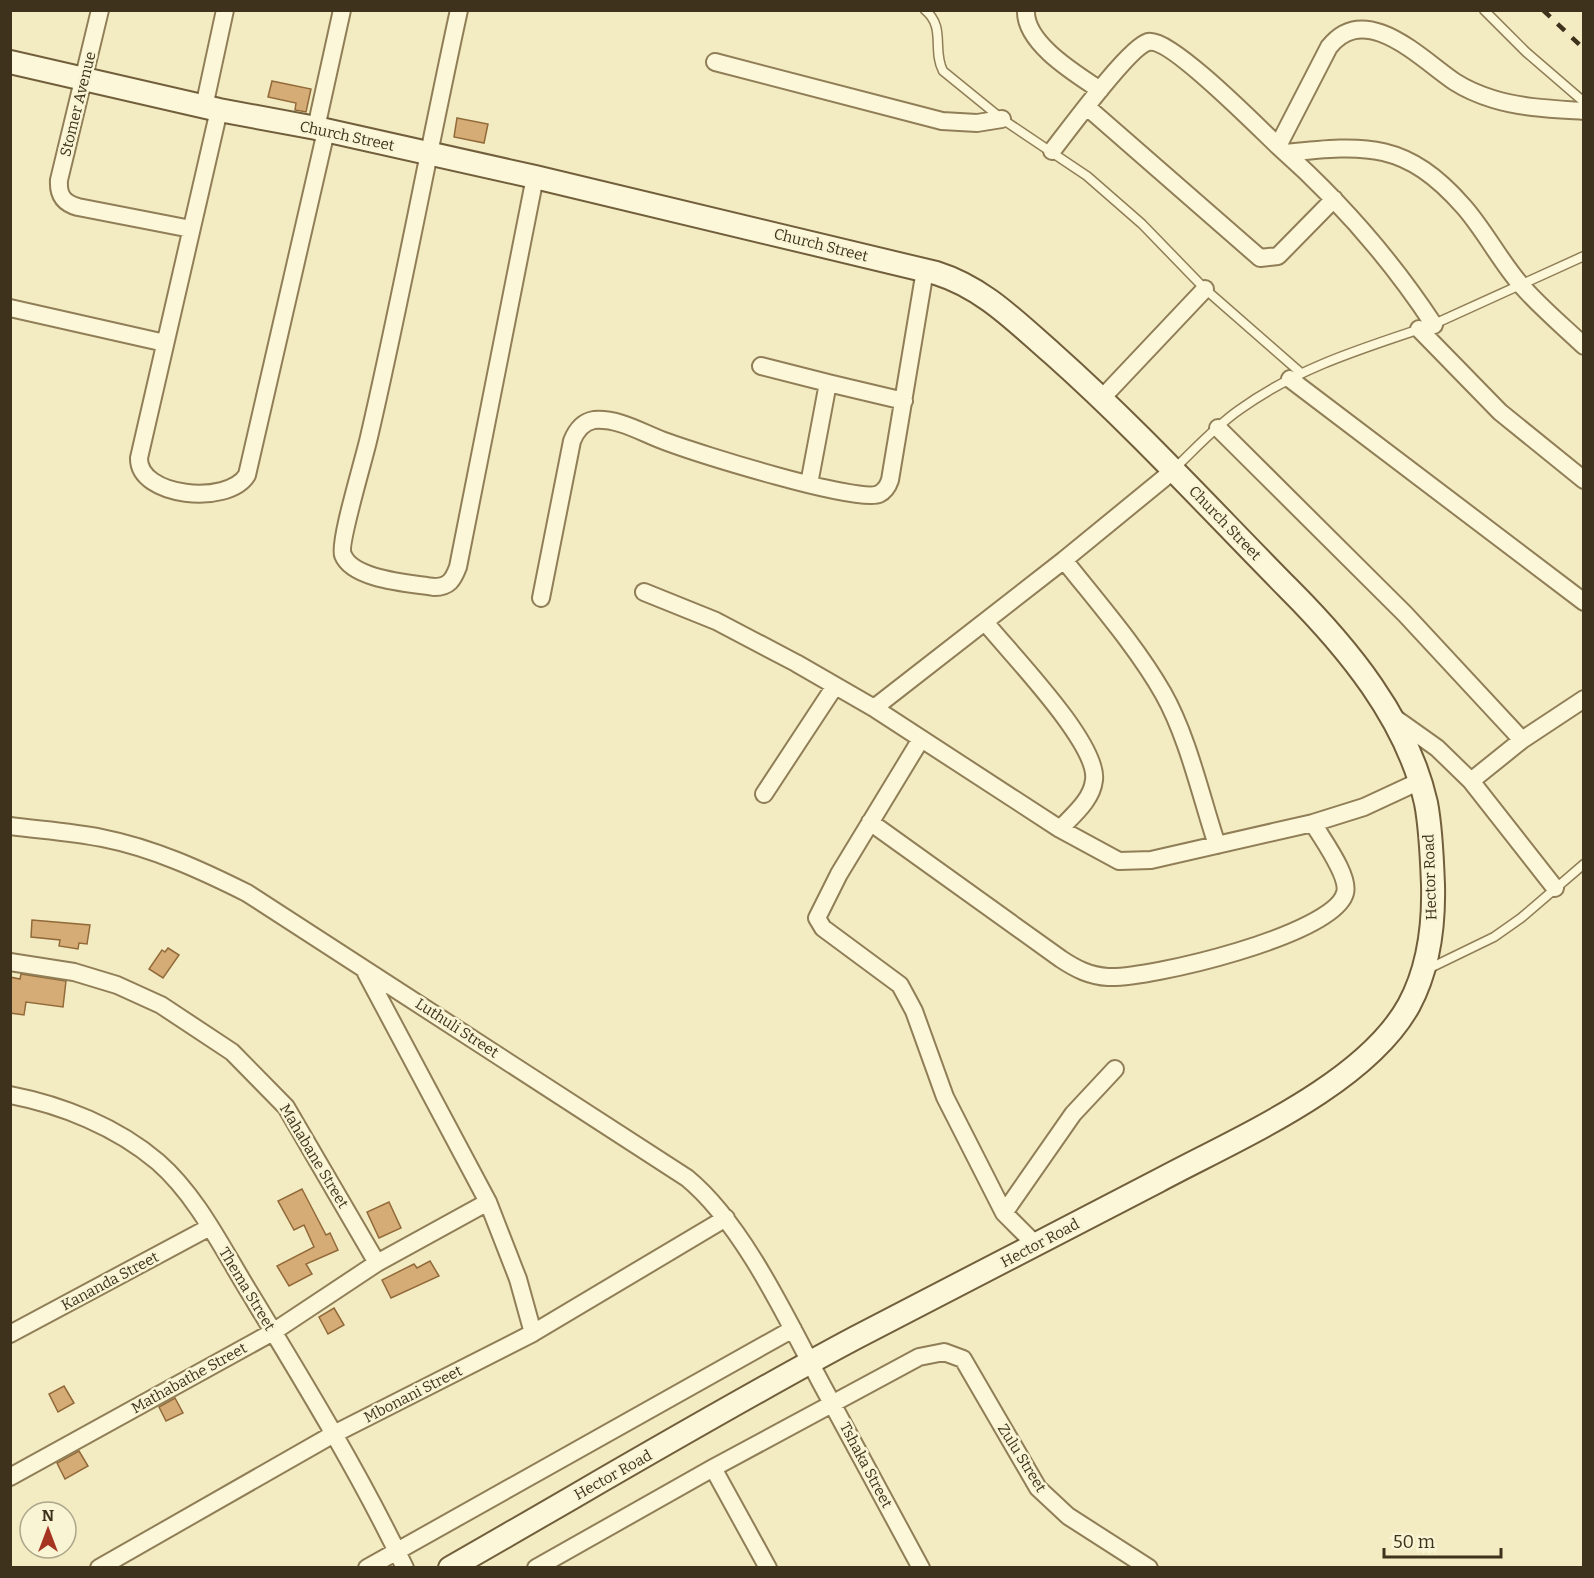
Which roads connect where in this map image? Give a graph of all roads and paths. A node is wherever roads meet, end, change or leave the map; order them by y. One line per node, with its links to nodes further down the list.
1 (100, 10): 10 (street, Stomer Avenue)
2 (225, 10): 14 (street)
3 (342, 10): 17 (street)
4 (459, 10): 20 (street)
5 (926, 10): 16 (lane)
6 (1026, 10): 11 (street)
7 (1484, 10): 12 (lane)
8 (10, 62): 10 (street, Church Street)
9 (715, 62): 16 (street)
10 (84, 78): 14 (street, Church Street); 23 (street, Stomer Avenue)
11 (1100, 90): 13 (street); 18 (street)
12 (1584, 102)
13 (1087, 107): 19 (street); 22 (street)
14 (211, 108): 17 (street, Church Street); 23 (street)
15 (1584, 111): 18 (street)
16 (1002, 119): 19 (lane)
17 (321, 129): 20 (street, Church Street); 30 (street)
18 (1282, 150): 22 (street); 26 (street)
19 (1052, 152): 27 (lane)
20 (428, 154): 21 (street, Church Street); 21 (street)
21 (536, 177): 25 (street, Church Street)
22 (1334, 199): 29 (street)
23 (191, 229): 30 (street)
24 (1584, 256): 26 (lane)
25 (925, 270): 35 (street, Church Street); 36 (street)
26 (1521, 285): 29 (lane); 31 (street)
27 (1205, 289): 33 (lane); 35 (street)
28 (10, 309): 30 (street)
29 (1427, 327): 33 (lane); 39 (street)
30 (165, 343)
31 (1584, 346)
32 (761, 366): 34 (street)
33 (1296, 376): 37 (lane); 44 (street)
34 (828, 383): 36 (street); 40 (street)
35 (1102, 398): 38 (street, Church Street)
36 (904, 401): 40 (street)
37 (1218, 428): 38 (lane); 51 (street)
38 (1174, 470): 41 (street); 49 (street, Church Street)
39 (1584, 480)
40 (809, 484): 43 (street)
41 (1064, 560): 45 (street); 59 (street)
42 (644, 592): 46 (street)
43 (541, 598)
44 (1584, 602)
45 (985, 622): 48 (street); 58 (street)
46 (835, 686): 48 (street); 54 (street)
47 (1584, 699): 51 (street)
48 (874, 708): 50 (street)
49 (1387, 712): 52 (street, Church Street); 53 (street)
50 (921, 739): 55 (street); 58 (street)
51 (1522, 740): 53 (street)
52 (1420, 781): 56 (street); 63 (street, Hector Road)
53 (1472, 781): 61 (street)
54 (764, 794)
55 (870, 822): 56 (street); 68 (street)
56 (1313, 823): 59 (street)
57 (10, 826): 64 (street, Luthuli Street)
58 (1060, 829): 59 (street)
59 (1217, 845)
60 (1584, 864): 61 (lane)
61 (1555, 888): 63 (lane)
62 (10, 962): 72 (street, Mahabane Street)
63 (1424, 970): 71 (street, Hector Road)
64 (365, 971): 67 (street); 69 (street, Luthuli Street)
65 (1115, 1069): 68 (street)
66 (10, 1095): 70 (street, Thema Street)
67 (488, 1202): 72 (street, Mathabathe Street); 75 (street)
68 (1004, 1213): 71 (street)
69 (726, 1218): 73 (street, Luthuli Street); 75 (street, Mbonani Street)
70 (210, 1227): 74 (street, Thema Street); 76 (street, Kananda Street)
71 (1036, 1245): 77 (street, Hector Road)
72 (377, 1263): 74 (street, Mathabathe Street)
73 (793, 1329): 77 (street, Luthuli Street); 82 (street)
74 (273, 1332): 79 (street, Thema Street); 81 (street, Mathabathe Street)
75 (533, 1333): 79 (street, Mbonani Street)
76 (10, 1334)
77 (811, 1363): 78 (street, Tshaka Street); 86 (street, Hector Road)
78 (834, 1406): 80 (street); 89 (street, Tshaka Street); 90 (street, Zulu Street)
79 (332, 1435): 82 (street, Thema Street); 83 (street, Mbonani Street)
80 (713, 1468): 87 (street); 88 (street)
81 (10, 1477)
82 (397, 1550): 84 (street); 85 (street, Thema Street)
83 (99, 1568)
84 (367, 1568)
85 (405, 1568)
86 (450, 1568)
87 (536, 1568)
88 (768, 1568)
89 (921, 1568)
90 (1149, 1568)

